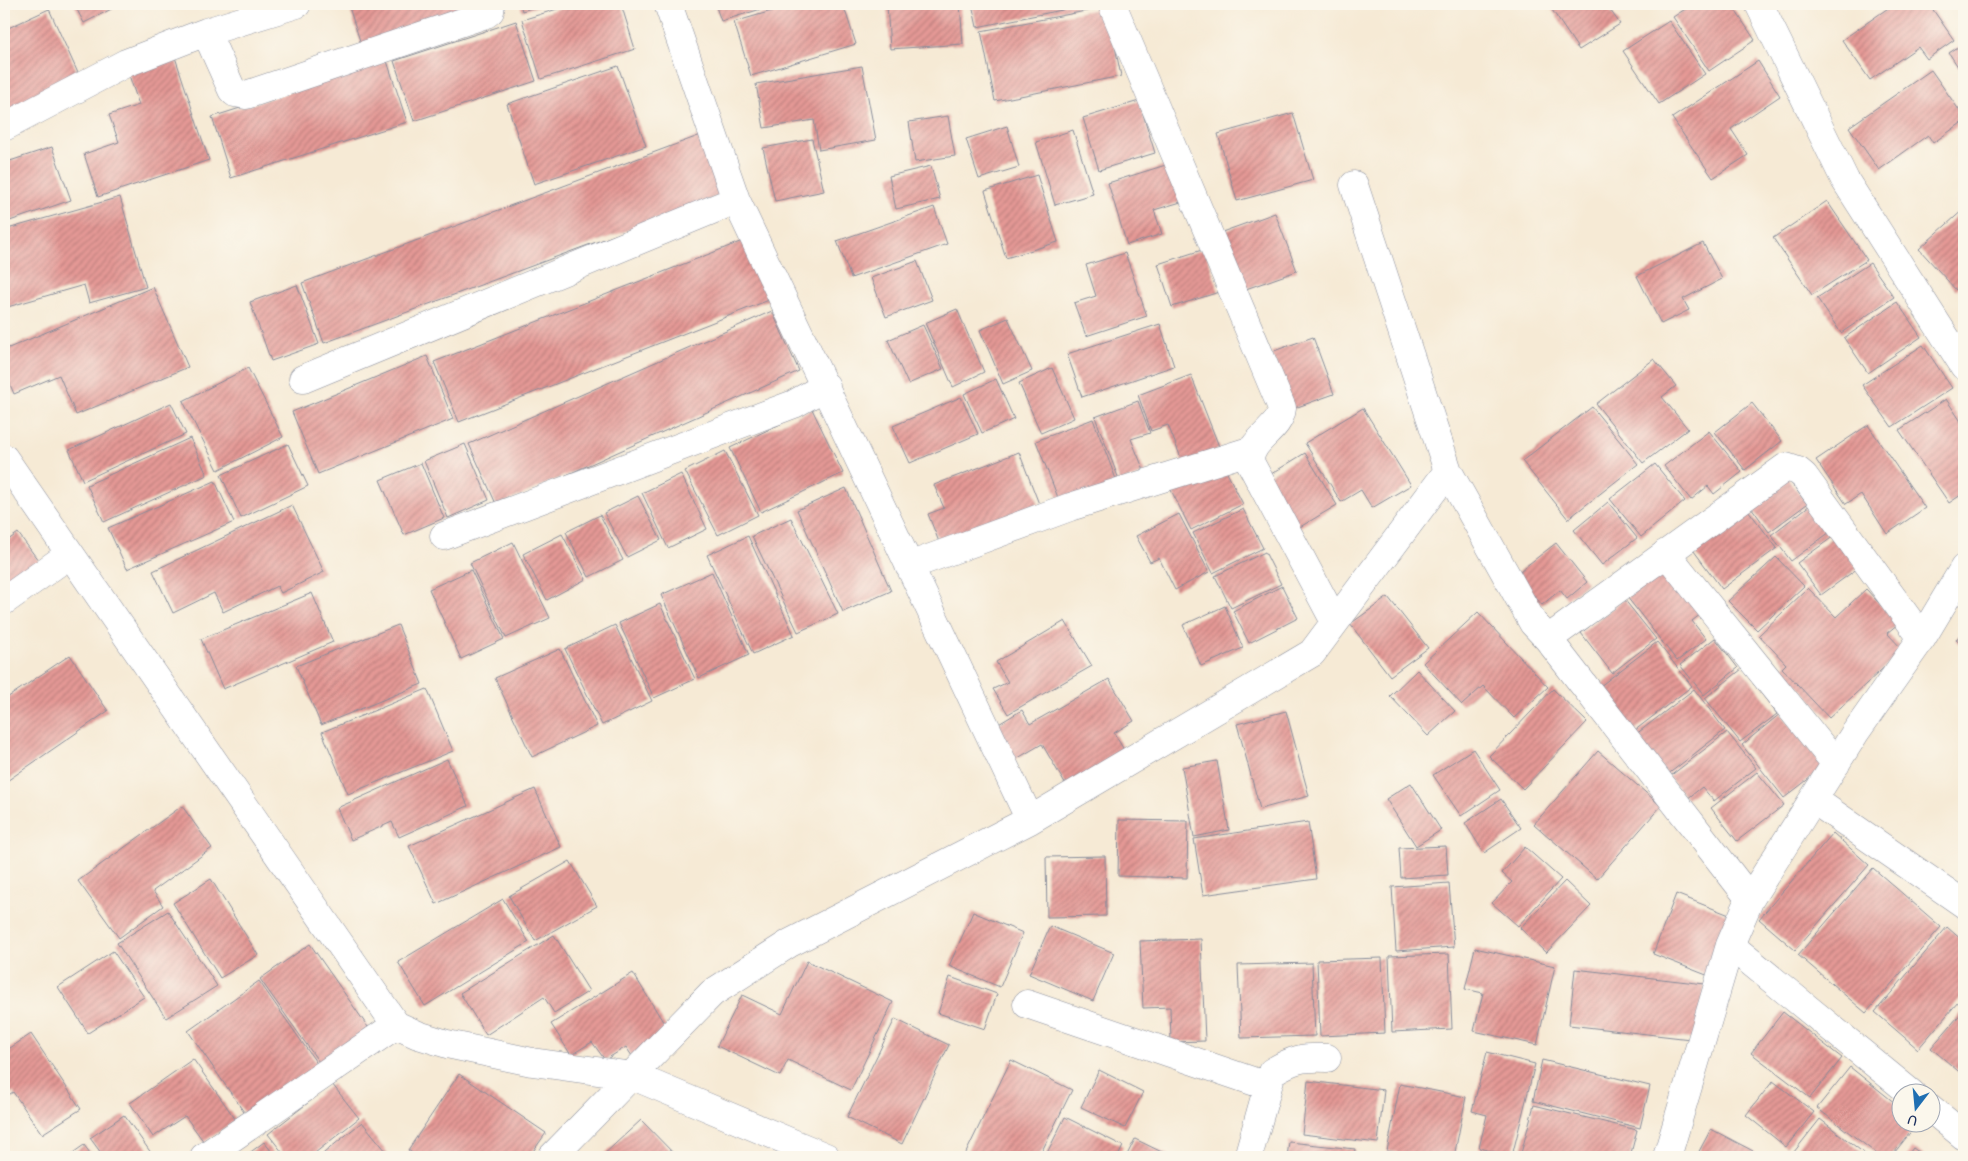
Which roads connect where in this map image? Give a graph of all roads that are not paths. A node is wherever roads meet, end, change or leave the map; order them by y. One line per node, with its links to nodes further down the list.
1 (297, 4): 6 (street)
2 (491, 4): 6 (street)
3 (668, 4): 9 (street)
4 (1112, 4): 13 (street)
5 (1759, 4): 10 (street)
6 (206, 32): 7 (street)
7 (4, 127)
8 (1354, 185): 15 (street)
9 (736, 200): 11 (street); 12 (street)
10 (1964, 366)
11 (303, 379)
12 (826, 386): 16 (street); 19 (street)
13 (1252, 450): 19 (street); 22 (street)
14 (4, 458): 18 (street)
15 (1448, 472): 22 (street); 24 (street)
16 (444, 536)
17 (1666, 553): 23 (street); 24 (street); 25 (street)
18 (70, 554): 21 (street); 32 (street)
19 (909, 566): 27 (street)
20 (1964, 568): 23 (street)
21 (4, 601)
22 (1335, 622): 27 (street)
23 (1922, 638): 25 (street)
24 (1548, 639): 28 (street)
25 (1836, 764): 26 (street)
26 (1814, 800): 28 (street); 29 (street)
27 (1030, 820): 34 (street)
28 (1750, 899): 30 (street)
29 (1964, 904)
30 (1730, 945): 35 (street); 43 (street)
31 (1027, 1004): 36 (street)
32 (396, 1025): 34 (street); 39 (street)
33 (1327, 1058): 36 (street)
34 (633, 1076): 40 (street); 41 (street)
35 (1900, 1084)
36 (1267, 1086): 42 (street)
37 (1940, 1116): 38 (street)
38 (1964, 1136)
39 (204, 1157)
40 (552, 1157)
41 (826, 1157)
42 (1248, 1157)
43 (1667, 1157)

